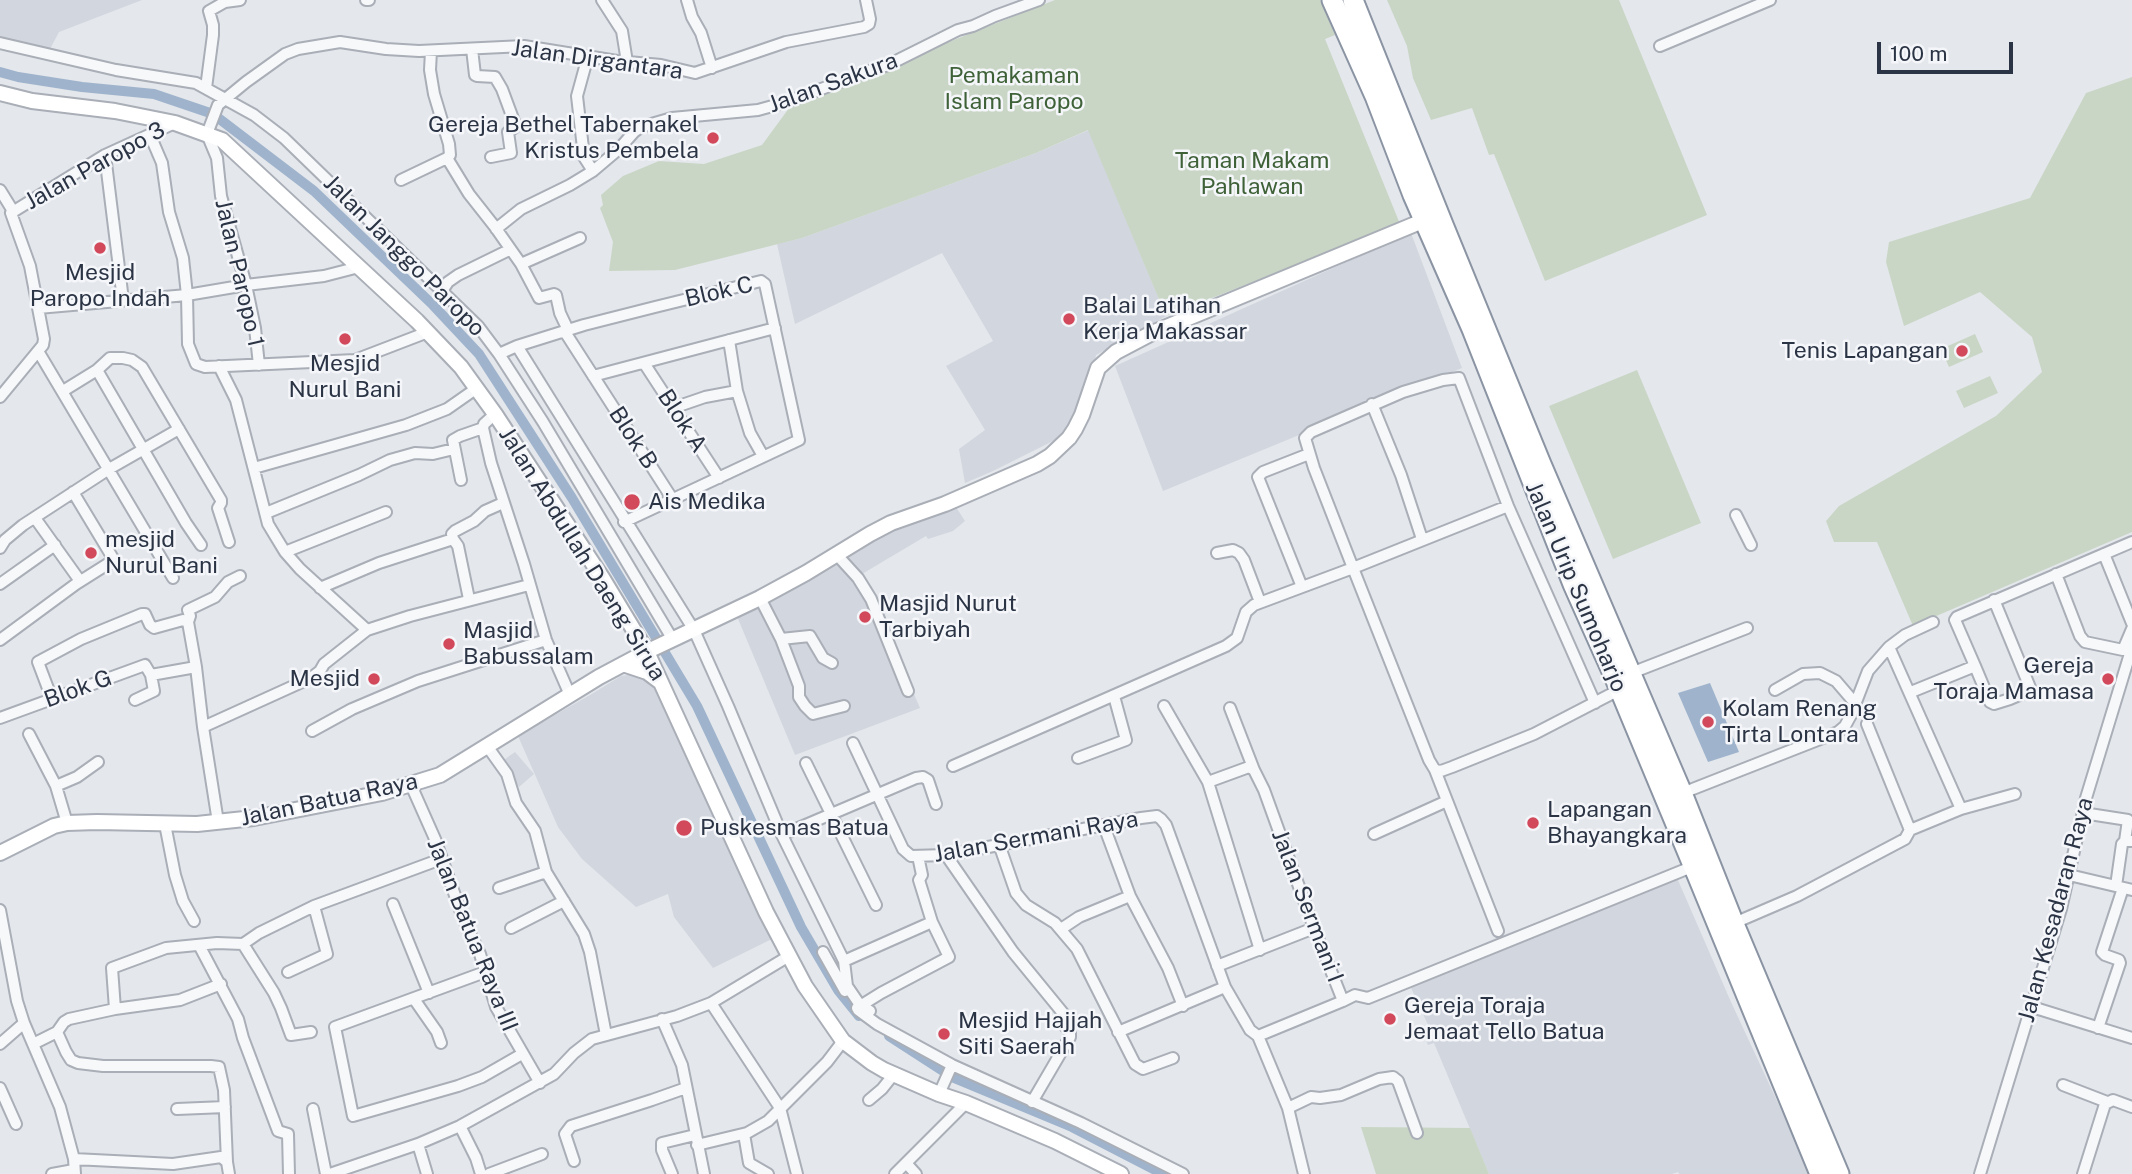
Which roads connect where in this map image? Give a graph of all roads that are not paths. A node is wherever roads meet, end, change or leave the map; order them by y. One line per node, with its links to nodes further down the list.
1 (240, 0): 16 (street)
2 (602, 0): 14 (street)
3 (687, 0): 15 (street)
4 (866, 0): 15 (street, Jalan Dirgantara)
5 (1039, 0): 25 (street, Jalan Sakura)
6 (1332, 0): 29 (highway, Jalan Urip Sumoharjo)
7 (1353, 0): 43 (highway, Jalan Urip Sumoharjo)
8 (1770, 0): 10 (street)
9 (0, 43): 16 (street, Jalan Janggo Paropo)
10 (1660, 46)
11 (472, 49): 12 (street, Jalan Dirgantara); 13 (street, Jalan Dirgantara); 23 (street)
12 (430, 51): 18 (street, Jalan Dirgantara); 24 (street)
13 (588, 56): 14 (street, Jalan Dirgantara); 25 (street)
14 (627, 61): 15 (street, Jalan Dirgantara)
15 (712, 68)
16 (206, 88): 18 (street, Jalan Janggo Paropo)
17 (0, 93): 19 (main road, Jalan Abdullah Daeng Sirua)
18 (219, 106): 20 (street); 36 (street, Jalan Janggo Paropo)
19 (175, 123): 20 (main road, Jalan Abdullah Daeng Sirua); 21 (street, Jalan Paropo 3)
20 (207, 134): 34 (main road, Jalan Abdullah Daeng Sirua); 35 (street, Jalan Paropo 1)
21 (150, 135): 22 (street, Jalan Paropo 3); 37 (street)
22 (105, 155): 28 (street, Jalan Paropo 3); 38 (street)
23 (491, 157)
24 (447, 158): 26 (street); 30 (street)
25 (593, 171): 30 (street, Jalan Sakura)
26 (401, 180)
27 (0, 190): 28 (street)
28 (13, 211): 39 (street, Jalan Paropo 3)
29 (1425, 220): 43 (highway, Jalan Urip Sumoharjo); 90 (main road, Jalan Batua Raya)
30 (496, 229): 32 (street)
31 (580, 238): 33 (street)
32 (509, 250): 33 (street); 36 (street)
33 (521, 264): 42 (street, Blok B)
34 (359, 267): 35 (street); 41 (main road, Jalan Abdullah Daeng Sirua)
35 (246, 285): 37 (street); 49 (street, Jalan Paropo 1)
36 (442, 290): 47 (street, Jalan Janggo Paropo)
37 (187, 295): 38 (street); 50 (street)
38 (123, 300): 39 (street)
39 (38, 308): 46 (street, Jalan Paropo 3)
40 (775, 328): 42 (street, Blok C); 44 (street, Blok B); 62 (street, Blok C)
41 (428, 331): 49 (street, Jalan Paropo 1); 53 (main road, Jalan Abdullah Daeng Sirua)
42 (567, 331): 45 (street, Blok C); 52 (street, Blok B)
43 (1481, 334): 126 (highway, Jalan Urip Sumoharjo)
44 (729, 340): 48 (street, Blok B); 55 (street)
45 (517, 346): 47 (street); 79 (street)
46 (38, 351): 54 (street); 56 (street)
47 (499, 354): 117 (street, Jalan Janggo Paropo)
48 (645, 363): 52 (street, Blok B); 58 (street, Blok A)
49 (258, 365): 50 (street)
50 (219, 366): 67 (street)
51 (97, 370): 54 (street); 61 (street); 63 (street)
52 (593, 376): 72 (street, Blok B)
53 (477, 388): 59 (main road, Jalan Abdullah Daeng Sirua); 67 (street)
54 (63, 391): 68 (street)
55 (737, 391): 58 (street); 66 (street)
56 (0, 397)
57 (1372, 404): 65 (street); 74 (street); 80 (street)
58 (673, 408): 69 (street, Blok A)
59 (495, 414): 60 (street); 119 (main road, Jalan Abdullah Daeng Sirua)
60 (483, 428): 64 (street); 73 (street)
61 (179, 429): 63 (street); 82 (street)
62 (799, 440): 66 (street, Blok A)
63 (144, 449): 68 (street); 85 (street)
64 (454, 449): 70 (street); 76 (street)
65 (1309, 454): 92 (street); 100 (street)
66 (763, 456): 69 (street, Blok A)
67 (254, 468): 76 (street)
68 (108, 469): 71 (street); 95 (street)
69 (719, 478): 72 (street, Blok A)
70 (461, 480)
71 (74, 492): 78 (street); 96 (street)
72 (673, 500): 79 (street, Blok A)
73 (503, 503): 81 (street); 99 (street)
74 (1508, 506): 80 (street); 136 (street)
75 (386, 512): 88 (street)
76 (266, 513): 88 (street)
77 (1736, 515): 86 (street)
78 (35, 517): 84 (street); 87 (street)
79 (624, 522): 113 (street)
80 (1422, 539): 92 (street)
81 (453, 540): 101 (street); 104 (street)
82 (229, 541)
83 (2132, 542): 91 (street)
84 (55, 545): 96 (street); 98 (street)
85 (201, 545)
86 (1751, 545)
87 (0, 548)
88 (285, 552): 101 (street)
89 (1217, 553): 106 (street)
90 (837, 555): 103 (main road, Jalan Batua Raya); 129 (street)
91 (2104, 555): 93 (street); 109 (street)
92 (1353, 568): 100 (street); 152 (street)
93 (2056, 574): 105 (street); 111 (street)
94 (240, 576): 97 (street)
95 (173, 578)
96 (80, 581): 115 (street)
97 (228, 582): 102 (street); 107 (street)
98 (0, 584)
99 (529, 585): 104 (street); 116 (street)
100 (1302, 587): 106 (street)
101 (320, 588): 112 (street)
102 (233, 595)
103 (760, 598): 113 (main road, Jalan Batua Raya); 114 (street)
104 (469, 599): 112 (street)
105 (1994, 600): 123 (street); 123 (street)
106 (1261, 602): 132 (street)
107 (188, 622): 124 (street); 133 (street)
108 (1933, 622): 118 (street)
109 (2132, 623)
110 (1747, 628): 126 (street)
111 (2132, 629)
112 (367, 630): 142 (street)
113 (694, 630): 117 (main road, Jalan Batua Raya); 169 (street)
114 (781, 639): 121 (street); 137 (street)
115 (0, 640)
116 (546, 640): 131 (street); 143 (street)
117 (671, 640): 119 (main road, Jalan Batua Raya)
118 (1889, 647): 130 (street); 135 (street)
119 (649, 650): 122 (main road, Jalan Batua Raya); 127 (main road, Jalan Abdullah Daeng Sirua)
120 (2132, 650): 162 (street, Jalan Kesadaran Raya)
121 (832, 663)
122 (623, 664): 127 (main road); 131 (main road, Jalan Batua Raya)
123 (1975, 666): 130 (street)
124 (196, 667): 125 (street, Blok G); 142 (street)
125 (150, 675): 133 (street, Blok G); 134 (street, Blok G)
126 (1622, 680): 136 (street); 158 (highway, Jalan Urip Sumoharjo)
127 (663, 685): 198 (main road, Jalan Abdullah Daeng Sirua)
128 (1775, 690): 135 (street)
129 (908, 691)
130 (1911, 692): 161 (street)
131 (570, 695): 146 (main road, Jalan Batua Raya)
132 (1114, 696): 147 (street); 150 (street)
133 (52, 699): 140 (street, Blok G)
134 (135, 700)
135 (1854, 702): 158 (street)
136 (1595, 703): 152 (street)
137 (844, 706)
138 (1164, 706): 153 (street)
139 (1230, 708): 151 (street, Jalan Sermani I)
140 (0, 718)
141 (1867, 724): 168 (street)
142 (203, 727): 164 (street)
143 (312, 731)
144 (29, 734): 155 (street)
145 (853, 743): 156 (street)
146 (487, 746): 154 (main road, Jalan Batua Raya); 178 (street)
147 (1078, 758)
148 (98, 762): 155 (street)
149 (806, 763): 163 (street)
150 (953, 766)
151 (1252, 769): 153 (street); 192 (street, Jalan Sermani I)
152 (1435, 770): 159 (street)
153 (1208, 782): 197 (street)
154 (411, 785): 164 (main road, Jalan Batua Raya); 176 (street, Jalan Batua Raya III)
155 (56, 786): 165 (street)
156 (876, 794): 160 (street); 163 (street); 175 (street, Jalan Sermani Raya)
157 (2015, 794): 161 (street)
158 (1674, 797): 177 (highway, Jalan Urip Sumoharjo); 190 (highway, Jalan Urip Sumoharjo)
159 (1447, 802): 170 (street); 194 (street)
160 (936, 803)
161 (1961, 809): 168 (street)
162 (2083, 813): 171 (street); 179 (street, Jalan Kesadaran Raya)
163 (830, 814): 169 (street); 185 (street)
164 (218, 821): 166 (main road, Jalan Batua Raya)
165 (67, 823): 166 (main road, Jalan Batua Raya); 173 (main road, Jalan Batua Raya)
166 (165, 824): 188 (street)
167 (1104, 826): 172 (street, Jalan Sermani Raya); 182 (street); 201 (street, Jalan Sermani Raya)
168 (1910, 830): 190 (street)
169 (782, 835): 199 (street)
170 (1374, 835)
171 (2128, 841): 181 (street)
172 (1000, 847): 174 (street, Jalan Sermani Raya); 193 (street)
173 (0, 853)
174 (946, 855): 175 (street, Jalan Sermani Raya); 238 (street)
175 (918, 856): 189 (street)
176 (441, 859): 186 (street); 203 (street, Jalan Batua Raya III)
177 (1693, 866): 190 (highway, Jalan Urip Sumoharjo); 208 (street)
178 (546, 872): 180 (street); 183 (street)
179 (2069, 875): 181 (street); 211 (street, Jalan Kesadaran Raya)
180 (499, 888)
181 (2124, 888): 216 (street)
182 (1130, 896): 193 (street); 210 (street)
183 (564, 901): 191 (street); 220 (street)
184 (393, 904): 206 (street)
185 (876, 905)
186 (314, 906): 195 (street); 202 (street)
187 (0, 910): 200 (street)
188 (194, 921)
189 (932, 922): 199 (street); 212 (street)
190 (1727, 926): 232 (highway, Jalan Urip Sumoharjo)
191 (511, 928)
192 (1314, 928): 197 (street); 208 (street, Jalan Sermani I)
193 (1061, 929): 219 (street)
194 (1498, 931)
195 (243, 944): 196 (street); 218 (street)
196 (198, 945): 204 (street); 213 (street)
197 (1260, 950): 201 (street)
198 (789, 956): 209 (street); 223 (main road, Jalan Abdullah Daeng Sirua)
199 (842, 958): 212 (street); 212 (street)
200 (4, 960): 215 (street)
201 (1217, 966): 205 (street, Jalan Sermani Raya)
202 (288, 972)
203 (485, 972): 206 (street); 227 (street, Jalan Batua Raya III)
204 (221, 984): 213 (street); 261 (street)
205 (1225, 987): 210 (street); 221 (street, Jalan Sermani Raya)
206 (429, 993): 207 (street)
207 (414, 999): 224 (street); 227 (street)
208 (1343, 1001): 221 (street, Jalan Sermani I)
209 (711, 1003): 214 (street); 243 (street)
210 (1183, 1006): 219 (street)
211 (2032, 1007): 216 (street); 277 (street, Jalan Kesadaran Raya)
212 (862, 1008): 229 (street)
213 (115, 1009): 217 (street)
214 (662, 1019): 220 (street); 235 (street)
215 (24, 1023): 225 (street); 226 (street)
216 (2098, 1028): 222 (street)
217 (57, 1032): 226 (street); 242 (street)
218 (311, 1032)
219 (1118, 1032): 228 (street)
220 (606, 1035): 231 (street)
221 (1258, 1036): 244 (street, Jalan Sermani Raya)
222 (2132, 1038)
223 (843, 1041): 230 (main road, Jalan Abdullah Daeng Sirua); 243 (street)
224 (441, 1043)
225 (0, 1044)
226 (33, 1044): 257 (street)
227 (522, 1054): 231 (street, Jalan Batua Raya III)
228 (1173, 1059)
229 (951, 1069): 236 (street); 238 (street)
230 (894, 1074): 236 (main road, Jalan Abdullah Daeng Sirua); 237 (street)
231 (540, 1083): 248 (street)
232 (1793, 1085): 275 (highway, Jalan Urip Sumoharjo); 276 (highway, Jalan Urip Sumoharjo)
233 (2063, 1085): 239 (street)
234 (0, 1088): 247 (street)
235 (686, 1088): 251 (street); 254 (street)
236 (940, 1091): 240 (main road, Jalan Abdullah Daeng Sirua)
237 (869, 1100)
238 (1031, 1102): 273 (street)
239 (2107, 1102): 241 (street); 278 (street)
240 (965, 1103): 256 (street); 272 (main road, Jalan Abdullah Daeng Sirua)
241 (2132, 1106)
242 (225, 1107): 245 (street); 255 (street)
243 (780, 1108): 250 (street); 269 (street)
244 (1288, 1108): 249 (street); 274 (street, Jalan Sermani Raya)
245 (177, 1109)
246 (313, 1109): 262 (street)
247 (16, 1124)
248 (460, 1126): 252 (street); 264 (street)
249 (1418, 1133)
250 (744, 1134): 251 (street); 268 (street)
251 (696, 1140): 266 (street); 267 (street)
252 (418, 1144): 258 (street); 263 (street)
253 (542, 1154): 265 (street)
254 (574, 1161)
255 (227, 1162): 257 (street); 260 (street)
256 (906, 1163): 270 (street); 271 (street)
257 (75, 1168): 259 (street)
258 (357, 1169): 262 (street)
259 (52, 1174)
260 (229, 1174)
261 (289, 1174)
262 (328, 1174)
263 (427, 1174)
264 (481, 1174)
265 (489, 1174)
266 (672, 1174)
267 (704, 1174)
268 (768, 1174)
269 (797, 1174)
270 (895, 1174)
271 (916, 1174)
272 (1121, 1174)
273 (1183, 1174)
274 (1304, 1174)
275 (1819, 1174)
276 (1839, 1174)
277 (1980, 1174)
278 (2083, 1174)

